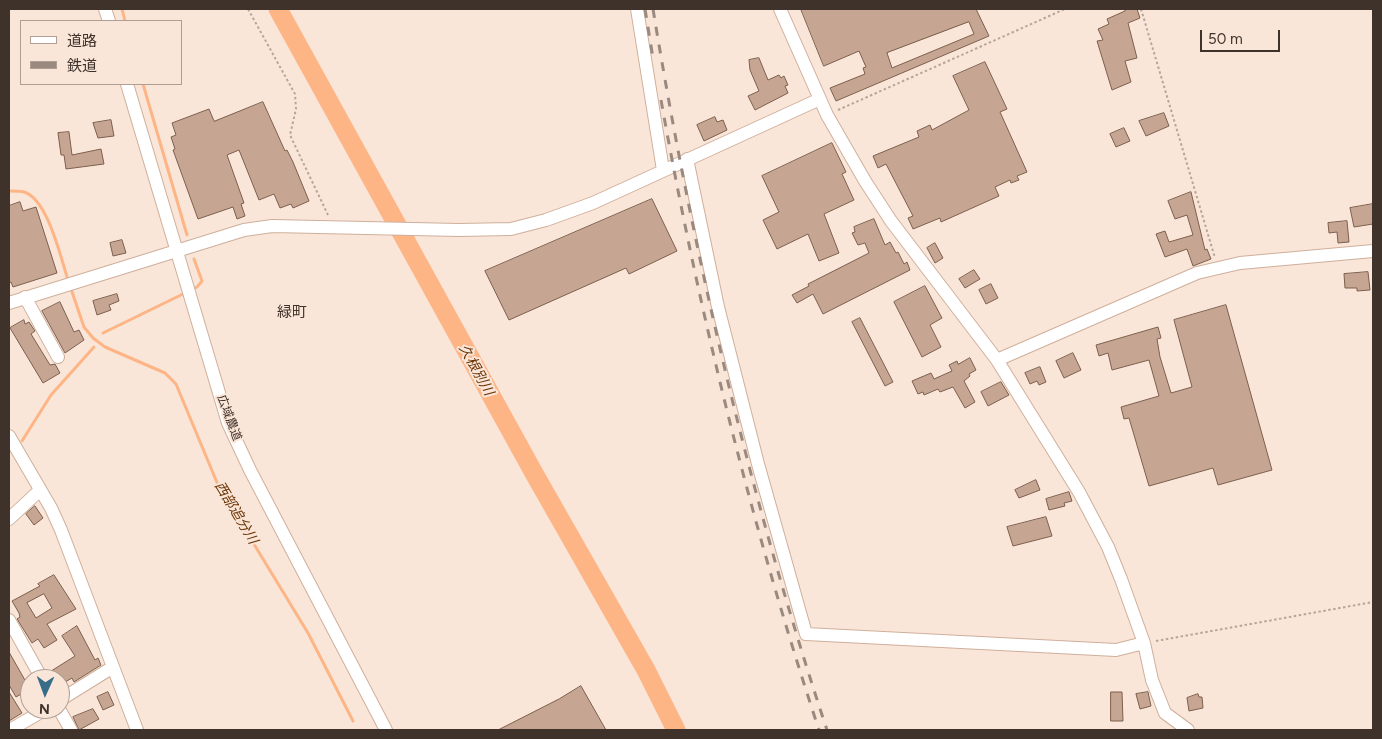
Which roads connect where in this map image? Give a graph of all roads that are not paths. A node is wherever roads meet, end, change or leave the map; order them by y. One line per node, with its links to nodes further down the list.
1 (637, 9): 6 (street)
2 (780, 9): 4 (street)
3 (127, 85): 8 (street, 広域農道)
4 (820, 99): 5 (street); 12 (street)
5 (687, 159): 6 (street); 17 (street)
6 (663, 170): 8 (street)
7 (1373, 251): 12 (street)
8 (176, 252): 9 (street); 26 (street, 広域農道)
9 (25, 297): 10 (street); 11 (street)
10 (9, 302)
11 (58, 357)
12 (997, 360): 17 (street)
13 (9, 436): 14 (street)
14 (39, 491): 15 (street); 18 (street)
15 (9, 518)
16 (9, 620): 19 (street)
17 (1144, 643): 27 (street)
18 (113, 667): 20 (street); 25 (street)
19 (36, 669)
20 (70, 694)
21 (29, 719): 23 (street)
22 (65, 719): 24 (street)
23 (10, 730)
24 (71, 730)
25 (137, 730)
26 (386, 730)
27 (1188, 730)

